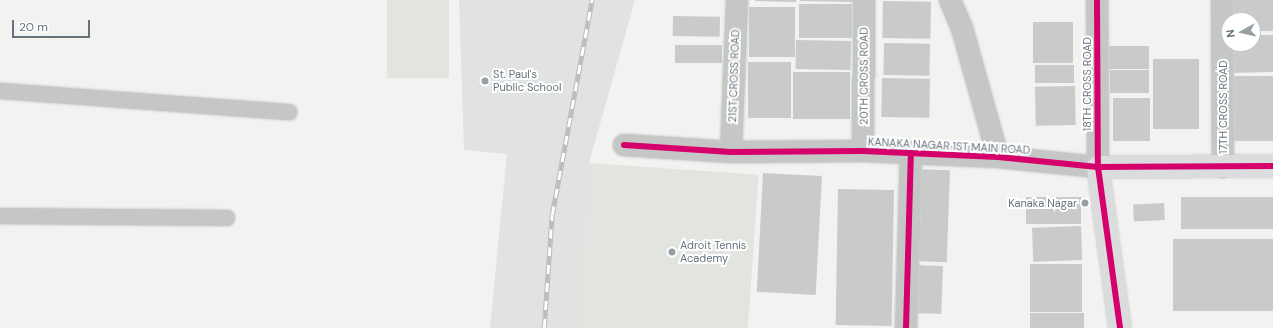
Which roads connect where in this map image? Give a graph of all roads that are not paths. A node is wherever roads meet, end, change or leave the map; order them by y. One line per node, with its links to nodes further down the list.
1 (737, 0): 10 (street, 21ST CROSS ROAD)
2 (864, 0): 9 (street, 20TH CROSS ROAD)
3 (950, 0): 12 (street)
4 (1097, 0): 14 (street, 18TH CROSS ROAD)
5 (1222, 0): 15 (street, 17TH CROSS ROAD)
6 (0, 91): 7 (lane)
7 (289, 112)
8 (624, 145): 10 (street, KANAKA NAGAR 1ST MAIN ROAD)
9 (863, 151): 10 (street, KANAKA NAGAR 1ST MAIN ROAD); 11 (street, KANAKA NAGAR 1ST MAIN ROAD)
10 (731, 152)
11 (911, 153): 12 (street, KANAKA NAGAR 1ST MAIN ROAD); 18 (street)
12 (998, 157): 14 (street, KANAKA NAGAR 1ST MAIN ROAD)
13 (1273, 166): 15 (street, KANAKA NAGAR 1ST MAIN ROAD)
14 (1098, 167): 15 (street, KANAKA NAGAR 1ST MAIN ROAD); 19 (street)
15 (1223, 167)
16 (0, 216): 17 (lane)
17 (227, 218)
18 (906, 328)
19 (1120, 328)

